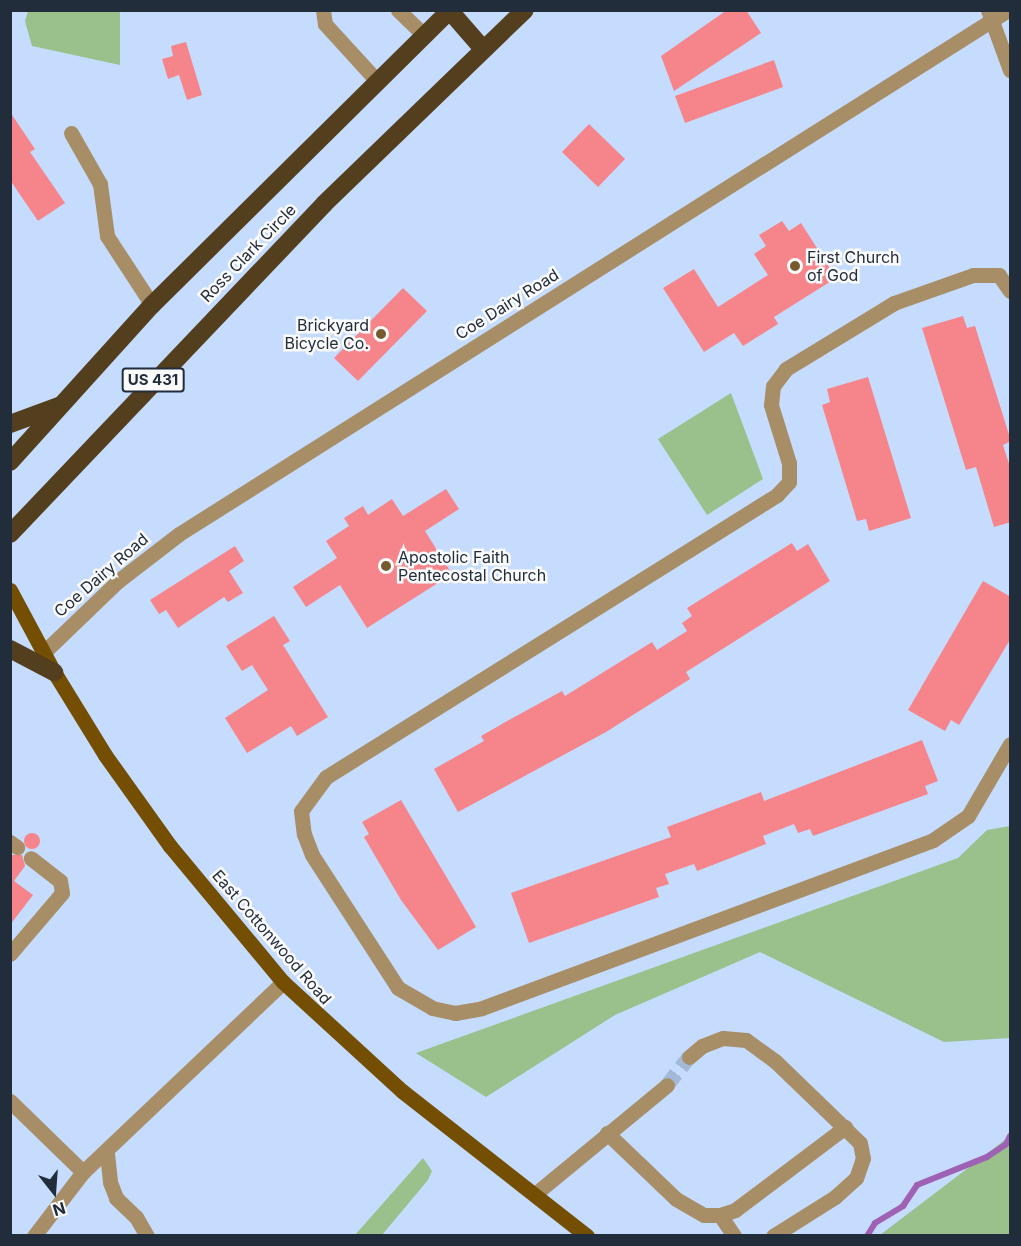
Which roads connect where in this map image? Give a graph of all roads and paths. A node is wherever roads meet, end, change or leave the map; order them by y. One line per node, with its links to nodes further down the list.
1 (323, 10): 10 (street)
2 (398, 10): 7 (street)
3 (525, 10): 8 (highway, Ross Clark Circle / US 431)
4 (1008, 10): 6 (street, Coe Dairy Road)
5 (450, 11): 7 (highway, Ross Clark Circle / US 431); 8 (highway)
6 (990, 15): 9 (street); 20 (street, Coe Dairy Road)
7 (424, 35): 10 (highway, Ross Clark Circle / US 431)
8 (483, 49): 17 (highway, Ross Clark Circle / US 431)
9 (1011, 70)
10 (377, 81): 13 (highway, Ross Clark Circle / US 431)
11 (71, 133): 13 (street)
12 (1011, 291): 22 (street)
13 (152, 305): 14 (highway, Ross Clark Circle / US 431)
14 (61, 406): 15 (highway); 16 (highway, Ross Clark Circle / US 431)
15 (10, 424)
16 (10, 462)
17 (10, 534)
18 (10, 591): 20 (main road, East Cottonwood Road)
19 (10, 649): 21 (highway)
20 (44, 652): 21 (main road, East Cottonwood Road)
21 (54, 672): 25 (main road, East Cottonwood Road)
22 (1011, 744)
23 (31, 858): 24 (street)
24 (10, 954)
25 (283, 982): 31 (street); 33 (main road, East Cottonwood Road)
26 (689, 1056): 29 (street)
27 (667, 1085): 30 (street)
28 (10, 1101): 32 (street)
29 (845, 1127): 34 (street); 39 (street)
30 (607, 1133): 33 (street); 34 (street)
31 (107, 1153): 32 (street); 36 (street)
32 (83, 1173): 35 (street)
33 (535, 1194): 37 (main road, East Cottonwood Road)
34 (720, 1215): 38 (street)
35 (34, 1236)
36 (147, 1236)
37 (587, 1236)
38 (734, 1236)
39 (773, 1236)

